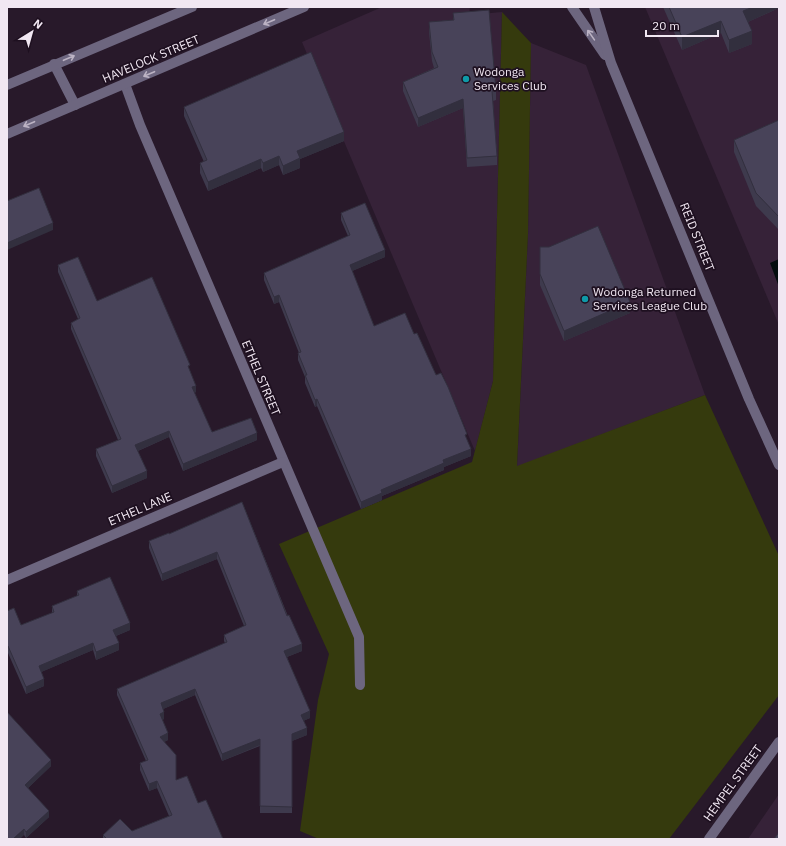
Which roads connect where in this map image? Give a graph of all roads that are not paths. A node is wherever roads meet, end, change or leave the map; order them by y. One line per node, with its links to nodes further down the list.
1 (192, 7): 6 (street, one-way to 1)
2 (304, 7): 8 (street, HAVELOCK STREET, one-way to 8)
3 (572, 7): 5 (street, REID STREET, one-way to 3)
4 (594, 7): 5 (street, REID STREET)
5 (611, 63): 12 (street, REID STREET)
6 (54, 64): 7 (street); 9 (street)
7 (7, 84)
8 (125, 84): 9 (street, HAVELOCK STREET); 11 (street, ETHEL STREET)
9 (75, 105): 10 (street, HAVELOCK STREET, one-way to 10)
10 (7, 134)
11 (283, 462): 13 (street, ETHEL LANE); 14 (street, ETHEL STREET)
12 (779, 465)
13 (7, 580)
14 (360, 685)
15 (779, 742): 16 (street, HEMPEL STREET)
16 (709, 839)

